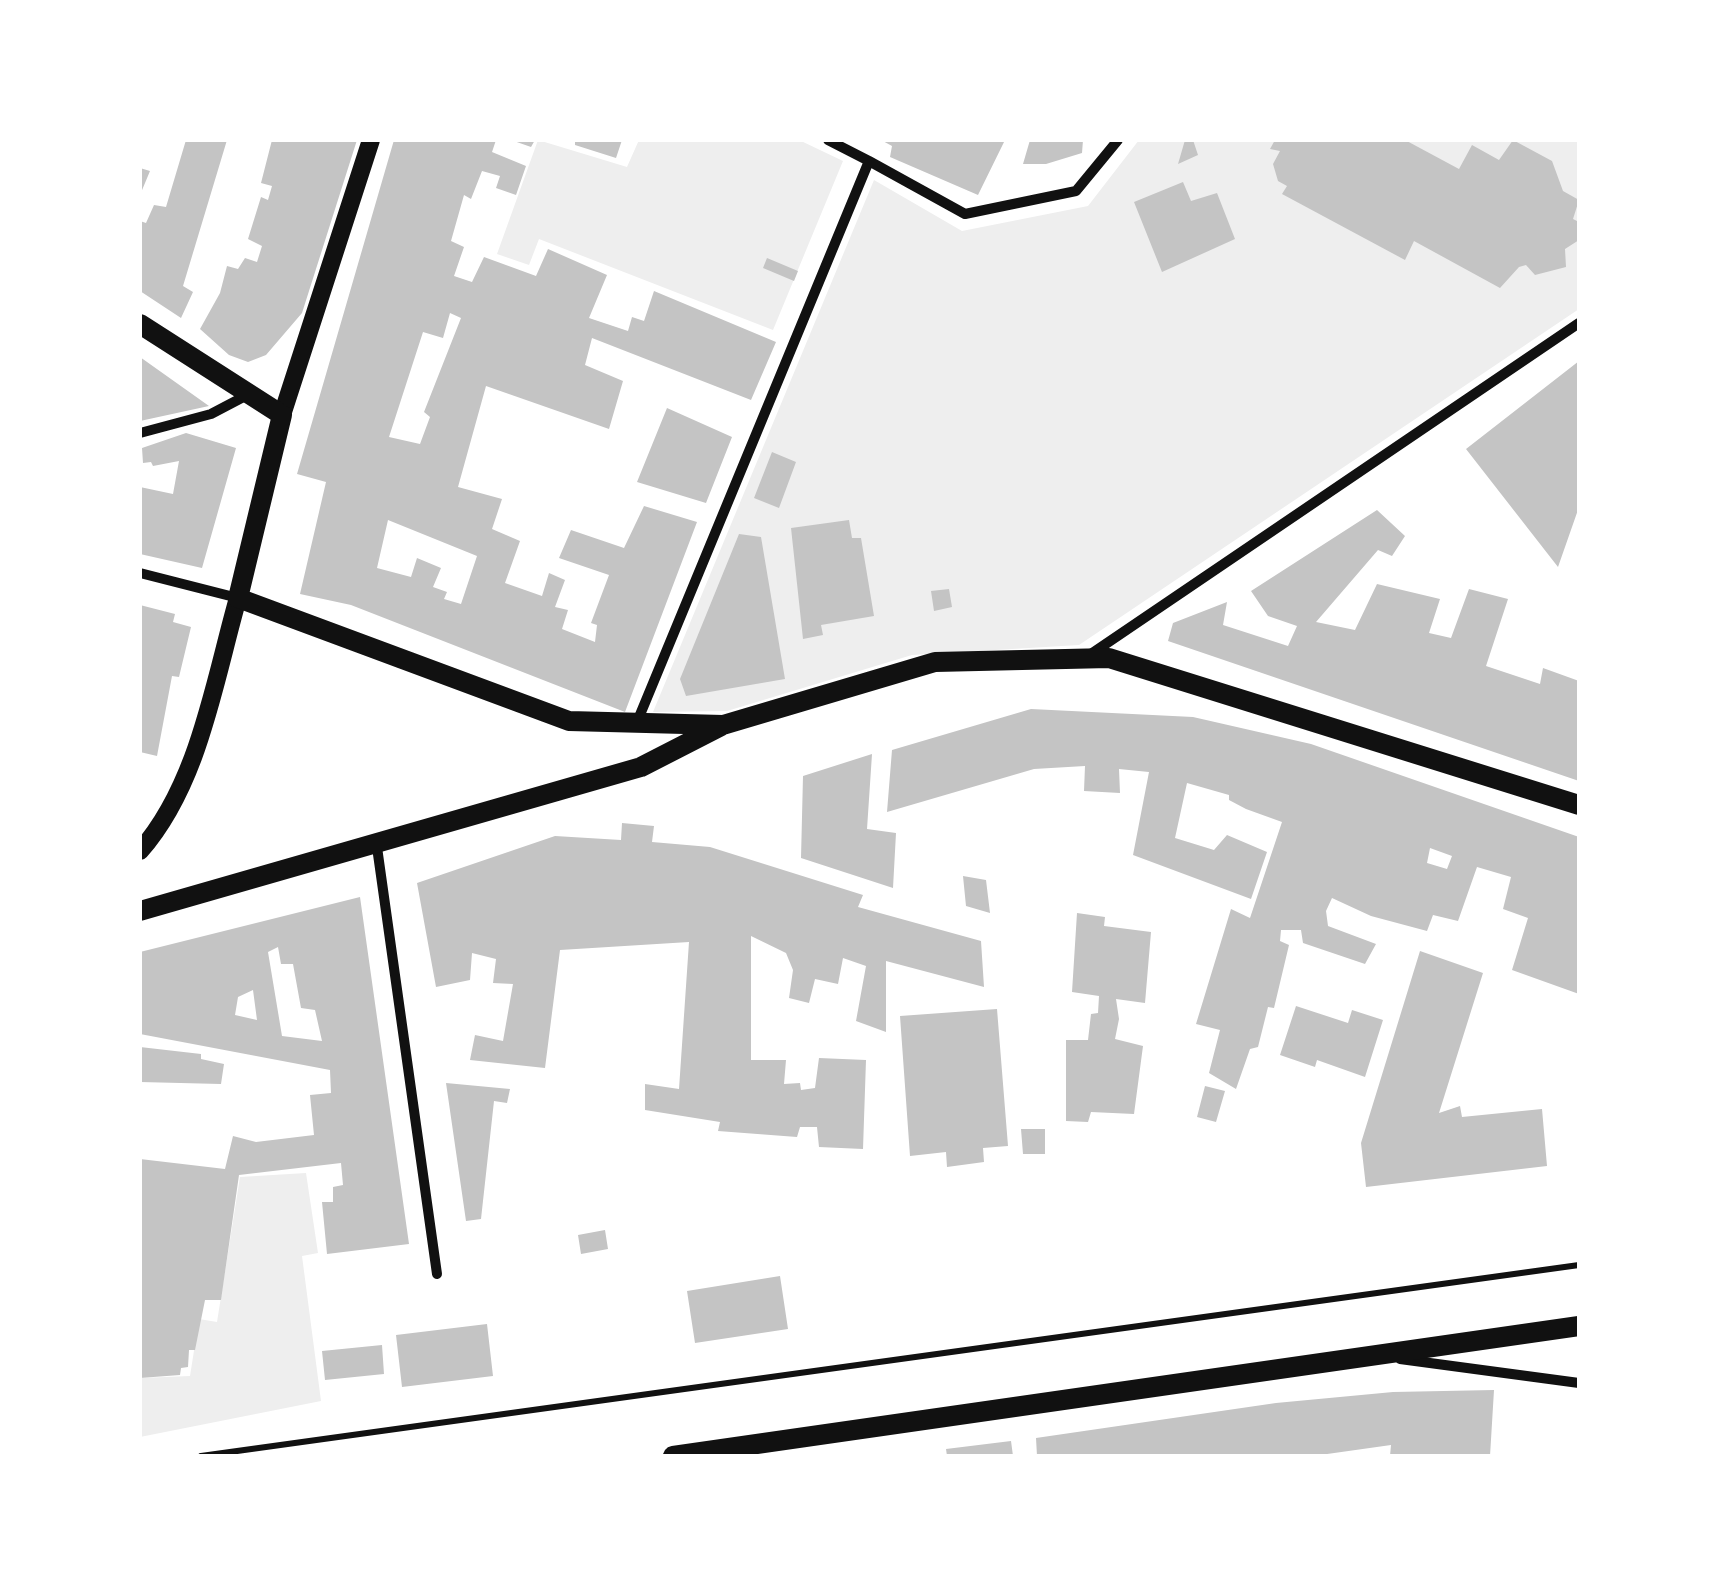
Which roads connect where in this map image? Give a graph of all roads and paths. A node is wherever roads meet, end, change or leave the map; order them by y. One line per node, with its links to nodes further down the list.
1 (371, 140): 8 (street)
2 (828, 140): 4 (street)
3 (1118, 140): 4 (street)
4 (869, 161): 13 (street)
5 (1579, 323): 12 (street)
6 (140, 324): 7 (main road)
7 (252, 393): 8 (main road); 9 (street)
8 (282, 415): 11 (main road)
9 (140, 434)
10 (140, 573): 11 (street)
11 (238, 598): 13 (main road); 17 (street)
12 (1083, 659): 14 (main road); 15 (main road)
13 (636, 723): 14 (main road)
14 (723, 726): 16 (main road)
15 (1579, 804)
16 (376, 840): 18 (main road); 20 (street)
17 (140, 851)
18 (140, 911)
19 (1579, 1266): 24 (path)
20 (437, 1274)
21 (1579, 1326): 22 (main road)
22 (1369, 1355): 23 (street); 25 (main road)
23 (1579, 1383)
24 (202, 1456)
25 (673, 1456)

